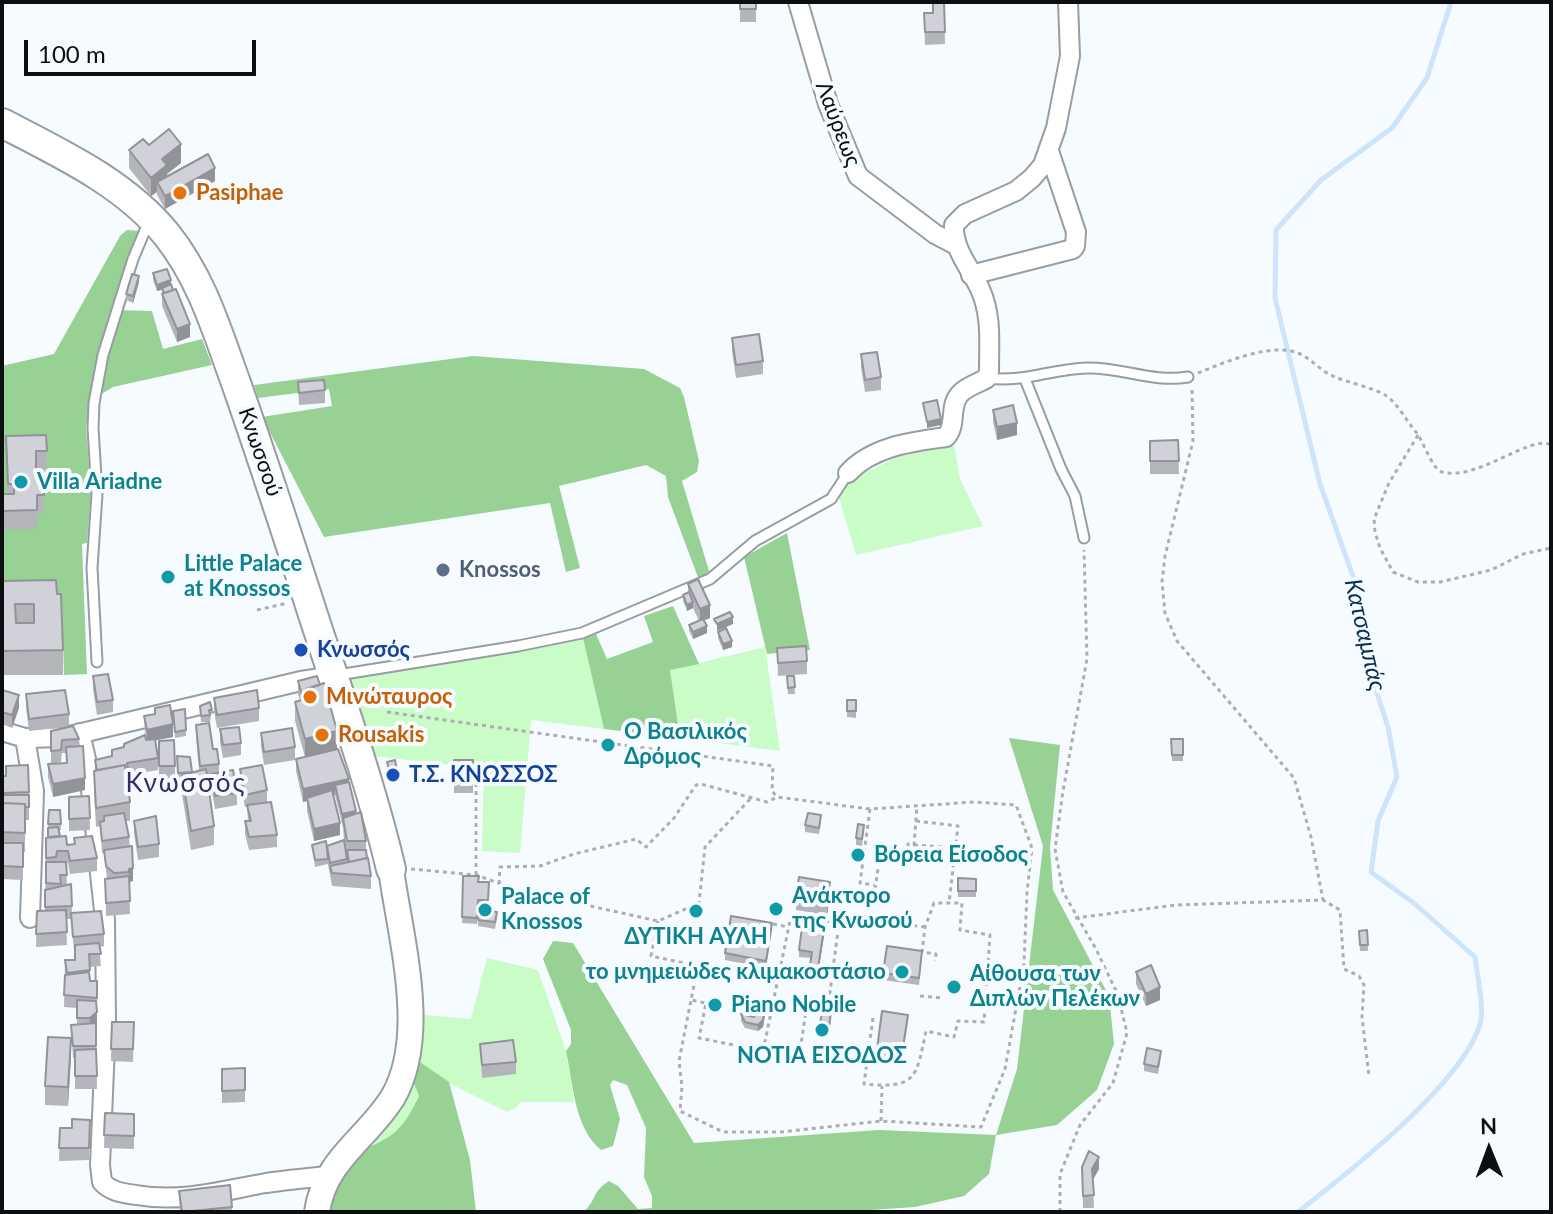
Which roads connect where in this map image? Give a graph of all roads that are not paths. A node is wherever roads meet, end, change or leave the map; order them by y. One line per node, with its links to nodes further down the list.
1 (798, 2): 6 (street, Λαύρεως)
2 (1068, 2): 4 (street)
3 (2, 123): 5 (main road, Κνωσσού)
4 (1049, 151): 6 (street); 7 (street)
5 (150, 218): 13 (lane); 14 (main road, Κνωσσού)
6 (956, 245): 7 (street)
7 (971, 275): 9 (street)
8 (1188, 377): 10 (lane)
9 (987, 378): 10 (lane); 11 (street)
10 (1025, 379): 12 (lane)
11 (848, 473): 14 (lane)
12 (1084, 538)
13 (97, 662)
14 (334, 676): 16 (street); 18 (main road, Κνωσσού)
15 (2, 731): 17 (street)
16 (80, 733): 17 (street); 20 (street)
17 (25, 738): 19 (street)
18 (391, 869): 20 (main road)
19 (30, 918)
20 (328, 1176): 21 (main road)
21 (317, 1212)

